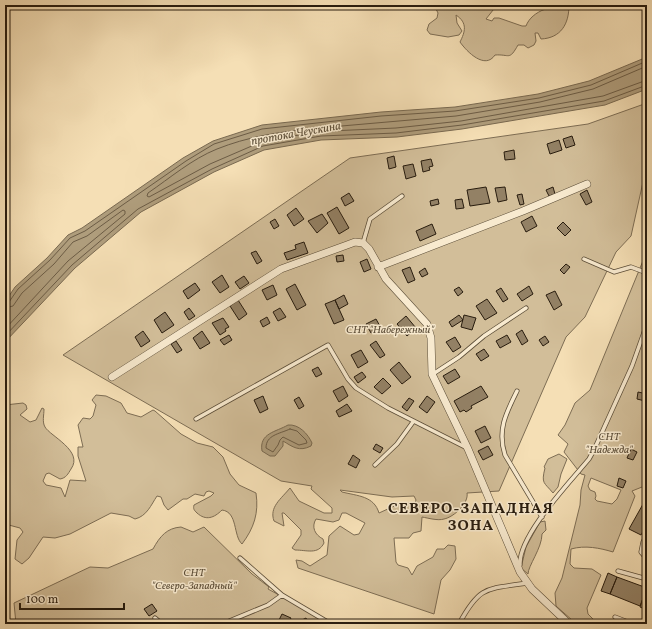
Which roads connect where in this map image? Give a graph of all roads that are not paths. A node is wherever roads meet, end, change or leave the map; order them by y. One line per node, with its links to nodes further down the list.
1 (587, 184): 5 (street)
2 (402, 196): 3 (lane)
3 (363, 243): 5 (street); 10 (street)
4 (584, 259): 6 (lane)
5 (378, 267): 9 (street)
6 (647, 273)
7 (526, 308): 9 (lane)
8 (647, 324): 16 (lane)
9 (432, 374): 14 (street)
10 (112, 376)
11 (517, 390): 16 (lane)
12 (196, 419): 13 (lane)
13 (413, 422): 14 (lane); 15 (lane)
14 (468, 449): 21 (street)
15 (375, 465)
16 (542, 517): 21 (lane)
17 (647, 534): 19 (lane)
18 (240, 558): 24 (lane)
19 (647, 559)
20 (618, 571): 22 (lane)
21 (520, 572): 23 (street)
22 (647, 579)
23 (528, 583): 30 (lane); 31 (street)
24 (282, 595): 28 (lane); 29 (lane)
25 (614, 617): 32 (lane)
26 (155, 618): 27 (lane)
27 (162, 624)
28 (222, 624)
29 (331, 624)
30 (459, 624)
31 (569, 624)
32 (632, 624)

